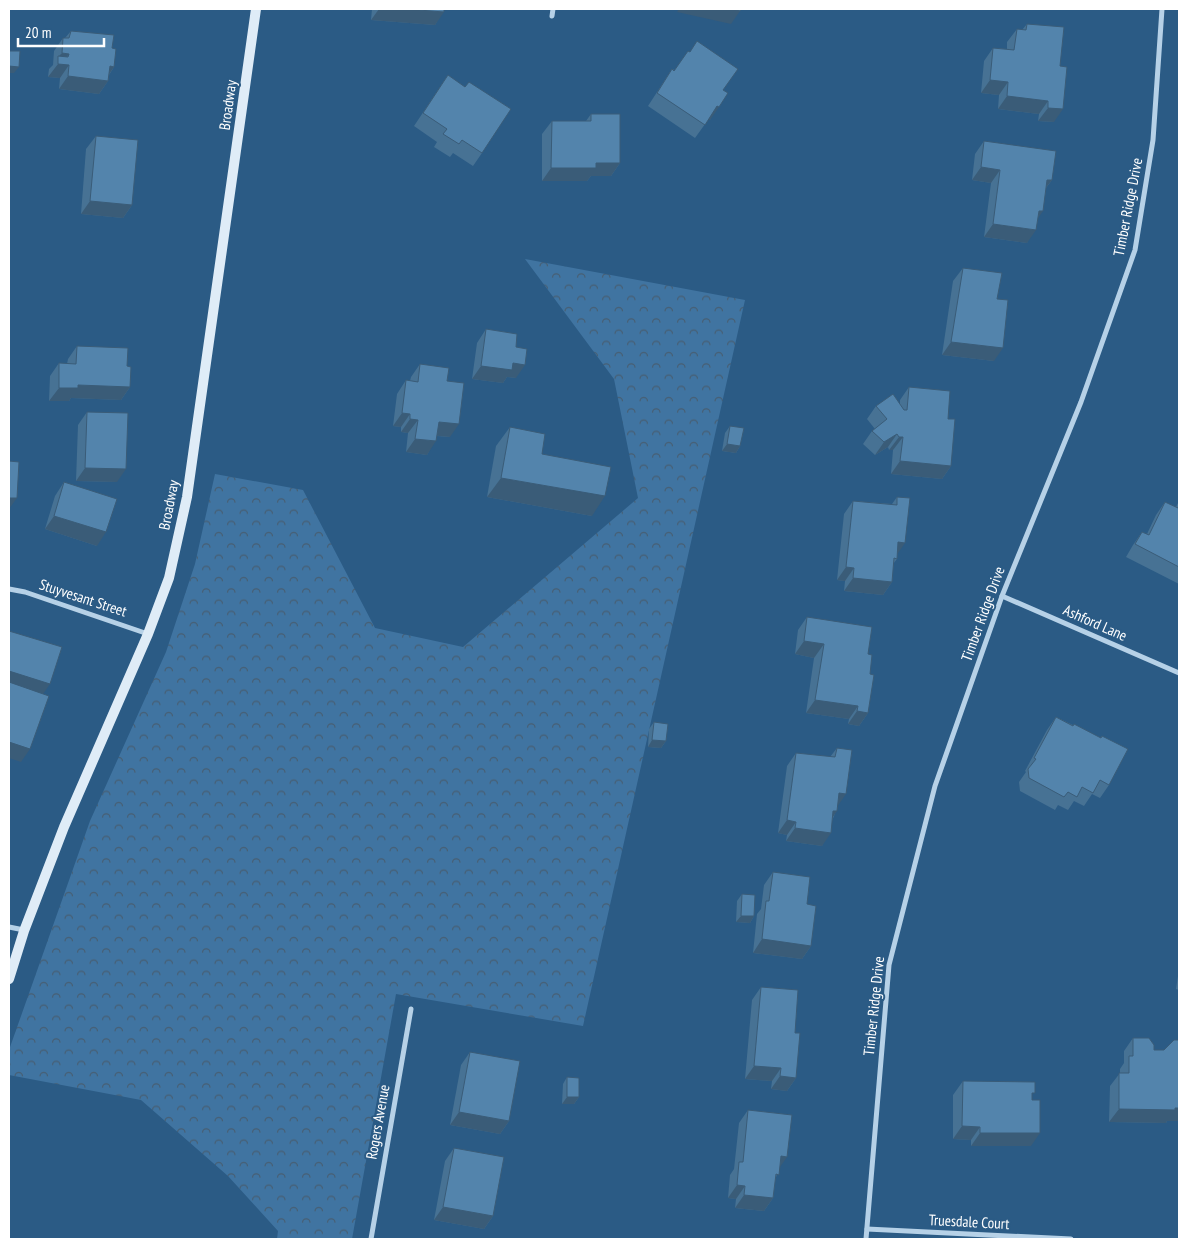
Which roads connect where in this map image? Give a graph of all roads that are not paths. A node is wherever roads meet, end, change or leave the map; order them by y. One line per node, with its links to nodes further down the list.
1 (256, 9): 7 (main road, Broadway)
2 (553, 9): 4 (street)
3 (1162, 9): 6 (street, Timber Ridge Drive)
4 (552, 16)
5 (9, 588): 7 (street, Stuyvesant Street)
6 (1002, 596): 8 (street, Ashford Lane); 13 (street, Timber Ridge Drive)
7 (148, 634): 10 (main road, Broadway)
8 (1179, 673)
9 (9, 926): 10 (street)
10 (24, 931): 11 (main road, Broadway)
11 (9, 979)
12 (411, 1009): 14 (street, Rogers Avenue)
13 (867, 1229): 15 (street, Timber Ridge Drive); 16 (street, Truesdale Court)
14 (371, 1239)
15 (866, 1239)
16 (1071, 1239)

